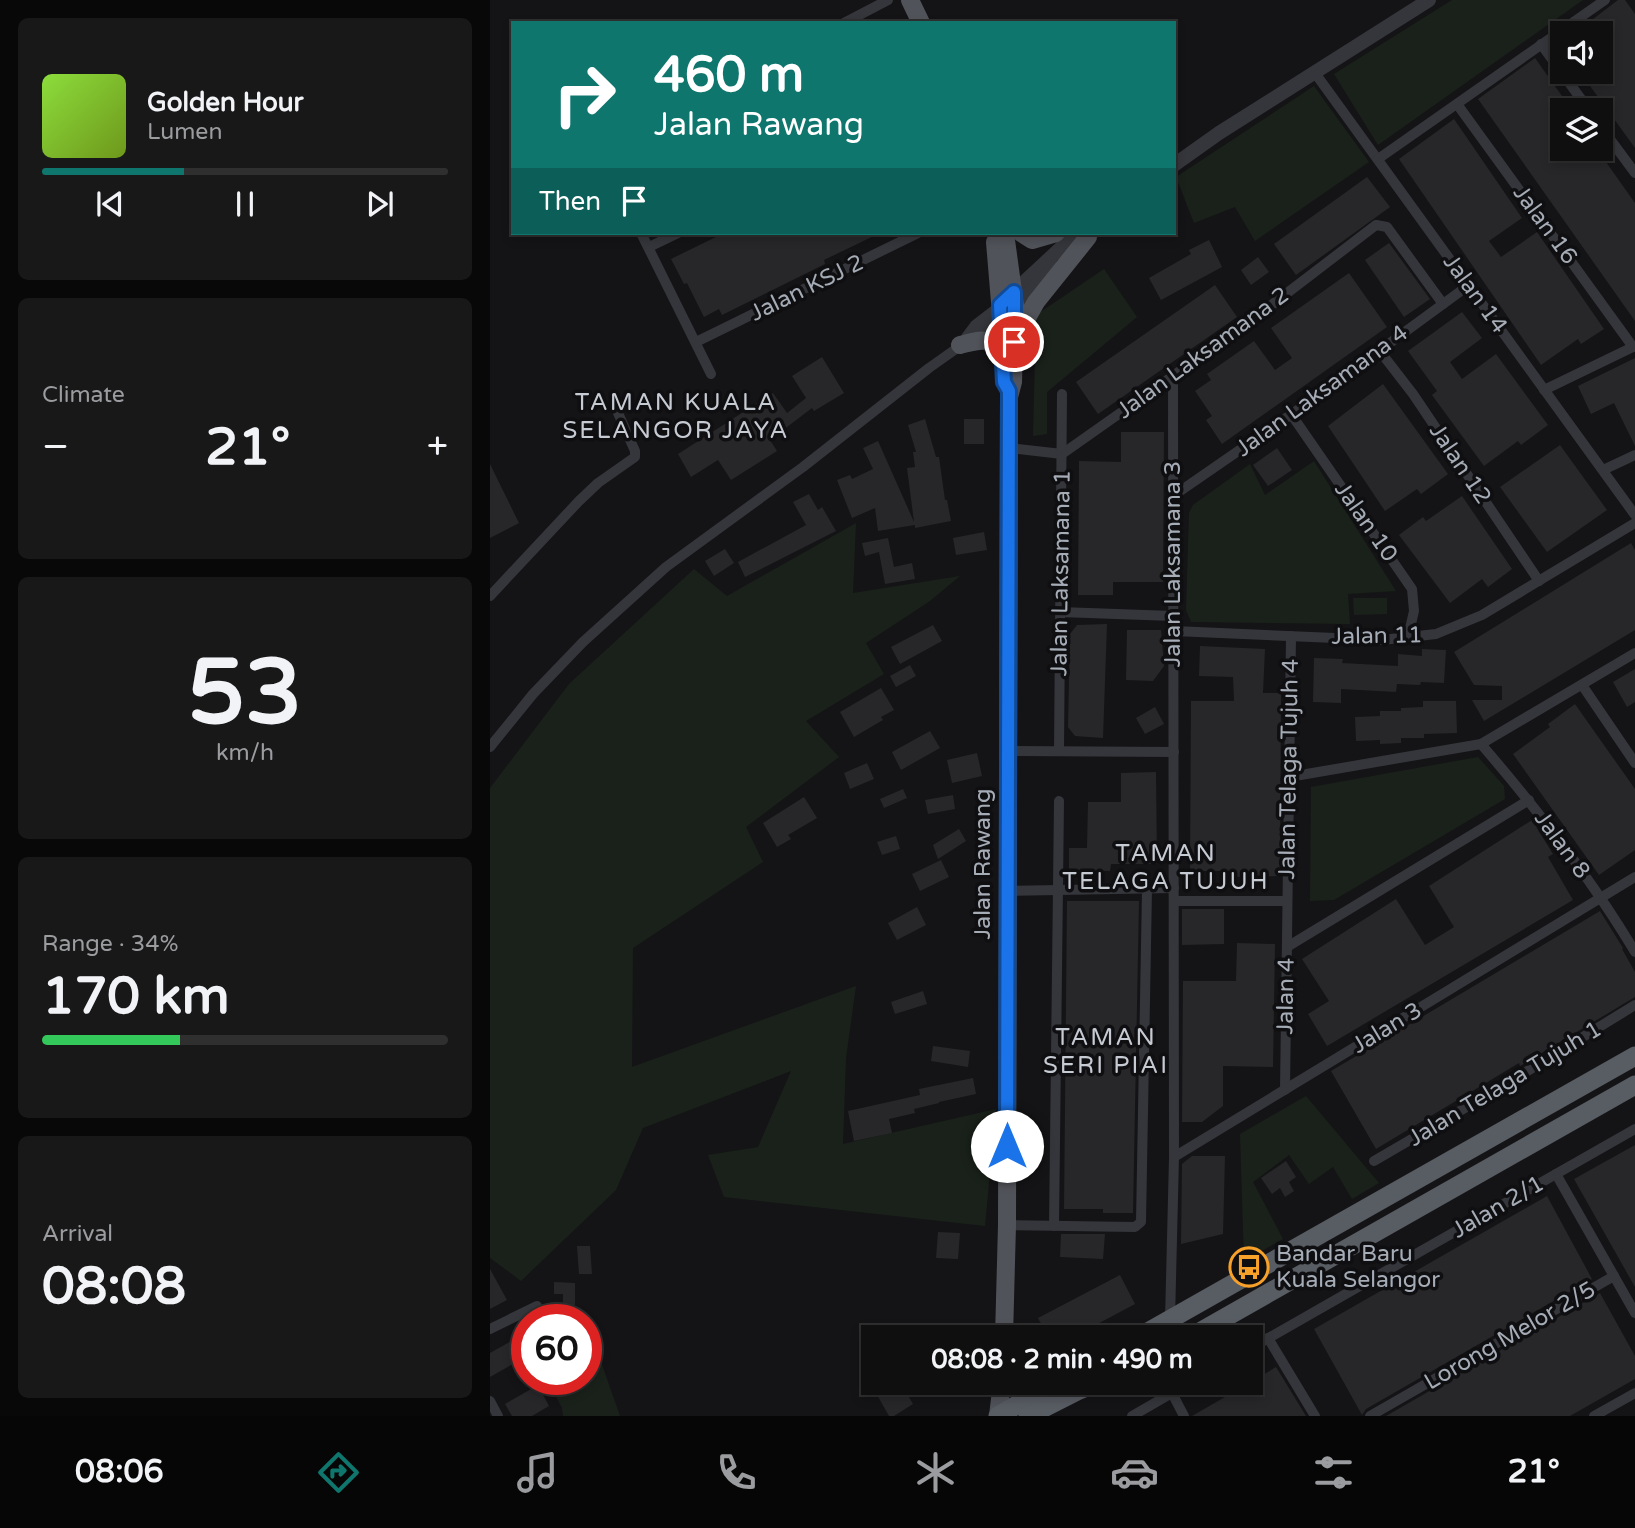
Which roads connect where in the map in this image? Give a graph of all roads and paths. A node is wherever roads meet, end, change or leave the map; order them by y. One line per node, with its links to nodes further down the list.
1 (888, 0): 5 (street)
2 (910, 0): 6 (main road)
3 (1429, 0): 8 (street)
4 (1605, 0): 7 (street)
5 (863, 18)
6 (920, 21)
7 (1541, 44): 9 (street); 10 (street)
8 (1315, 72): 12 (street, Jalan 14); 13 (street)
9 (1580, 98)
10 (1457, 104): 12 (street); 31 (street, Jalan 16)
11 (1613, 143): 14 (street)
12 (1378, 159): 25 (street, Jalan 14)
13 (1176, 164)
14 (1635, 173)
15 (642, 235): 24 (street)
16 (674, 235): 24 (street)
17 (914, 235): 28 (street, Jalan KSJ 2)
18 (993, 235): 27 (main road, Jalan Rawang)
19 (1005, 235): 27 (main road, Jalan Rawang)
20 (1024, 235): 21 (main road)
21 (1051, 235)
22 (1080, 235): 27 (street)
23 (1080, 235): 29 (main road)
24 (649, 247): 28 (street)
25 (1469, 285): 26 (street, Jalan Laksamana 4); 36 (street, Jalan 14)
26 (1443, 304): 32 (street, Jalan Laksamana 4); 35 (street, Jalan Laksamana 2)
27 (1008, 305): 29 (main road, Jalan Rawang); 30 (street); 33 (main road, Jalan Rawang)
28 (696, 342): 34 (street)
29 (1014, 342): 37 (main road, Jalan Rawang)
30 (960, 345): 33 (main road); 58 (street)
31 (1634, 346): 36 (street)
32 (1379, 350): 40 (street, Jalan Laksamana 4); 48 (street, Jalan 12)
33 (1004, 357): 37 (main road, Jalan Rawang)
34 (710, 374)
35 (1173, 376): 42 (street, Jalan Laksamana 2); 45 (street, Jalan Laksamana 3)
36 (1545, 390): 44 (street, Jalan 14)
37 (1009, 391): 41 (main road, Jalan Rawang)
38 (1062, 394): 42 (street, Jalan Laksamana 1)
39 (618, 413): 49 (street)
40 (1292, 414): 45 (street, Jalan Laksamana 4); 54 (street, Jalan 10)
41 (1009, 449): 42 (street); 59 (main road, Jalan Rawang)
42 (1062, 454): 50 (street, Jalan Laksamana 1)
43 (1635, 455): 44 (street)
44 (1603, 470): 46 (street, Jalan 14)
45 (1173, 496): 51 (street, Jalan Laksamana 3)
46 (1635, 515)
47 (1635, 523): 48 (street, Jalan 11)
48 (1539, 581): 54 (street, Jalan 11)
49 (491, 592)
50 (1060, 612): 51 (street); 60 (street, Jalan Laksamana 1)
51 (1173, 616): 52 (street, Jalan Laksamana 3)
52 (1174, 631): 53 (street, Jalan 11); 61 (street, Jalan Laksamana 3)
53 (1291, 636): 54 (street, Jalan 11); 63 (street, Jalan Telaga Tujuh 4)
54 (1408, 637)
55 (1635, 653): 56 (street)
56 (1582, 685): 57 (street); 62 (street)
57 (1481, 744): 63 (street); 64 (street, Jalan 8)
58 (490, 747)
59 (1008, 751): 60 (street); 69 (main road, Jalan Rawang)
60 (1059, 751): 61 (street)
61 (1174, 752): 67 (street, Jalan Laksamana 3)
62 (1635, 763)
63 (1289, 777): 73 (street, Jalan Telaga Tujuh 4)
64 (1529, 800): 71 (street, Jalan 8); 74 (street)
65 (1059, 801): 70 (street)
66 (1635, 877): 71 (street, Jalan 3)
67 (1174, 888): 68 (street); 72 (street, Jalan Laksamana 3)
68 (1147, 889): 70 (street); 85 (street)
69 (1008, 891): 70 (street); 84 (main road, Jalan Rawang)
70 (1057, 891): 85 (street)
71 (1599, 897): 75 (street, Jalan 8); 79 (street, Jalan 3)
72 (1174, 901): 73 (street); 81 (street, Jalan Laksamana 3)
73 (1287, 901): 74 (street, Jalan 4)
74 (1287, 947): 79 (street, Jalan 4)
75 (1635, 952)
76 (1635, 1005): 82 (street, Jalan Telaga Tujuh 1)
77 (1635, 1056): 89 (highway)
78 (1635, 1085): 92 (highway)
79 (1285, 1090): 81 (street, Jalan 3)
80 (1635, 1129): 83 (street, Jalan 2/1)
81 (1174, 1157): 89 (street, Jalan Laksamana 3)
82 (1374, 1161)
83 (1556, 1174): 86 (street); 94 (street, Jalan 2/1)
84 (1007, 1226): 85 (street); 90 (main road, Jalan Rawang)
85 (1054, 1226)
86 (1614, 1276): 87 (street); 111 (street, Lorong Melor 2/5)
87 (1635, 1313)
88 (511, 1319): 93 (street)
89 (1170, 1320): 91 (highway)
90 (1004, 1325)
91 (1161, 1325)
92 (1212, 1325)
93 (490, 1329)
94 (1268, 1338): 95 (street, Jalan 2/1); 110 (street)
95 (1263, 1341)
96 (1635, 1393): 112 (street)
97 (1000, 1395): 105 (main road)
98 (1034, 1395): 105 (highway)
99 (1069, 1395): 106 (highway)
100 (1089, 1395): 107 (highway)
101 (1169, 1395): 108 (street)
102 (1173, 1395): 109 (street)
103 (490, 1401): 104 (street)
104 (498, 1416)
105 (998, 1416)
106 (1028, 1416)
107 (1053, 1416)
108 (1132, 1416)
109 (1184, 1416)
110 (1315, 1416)
111 (1370, 1416)
112 (1594, 1416)

